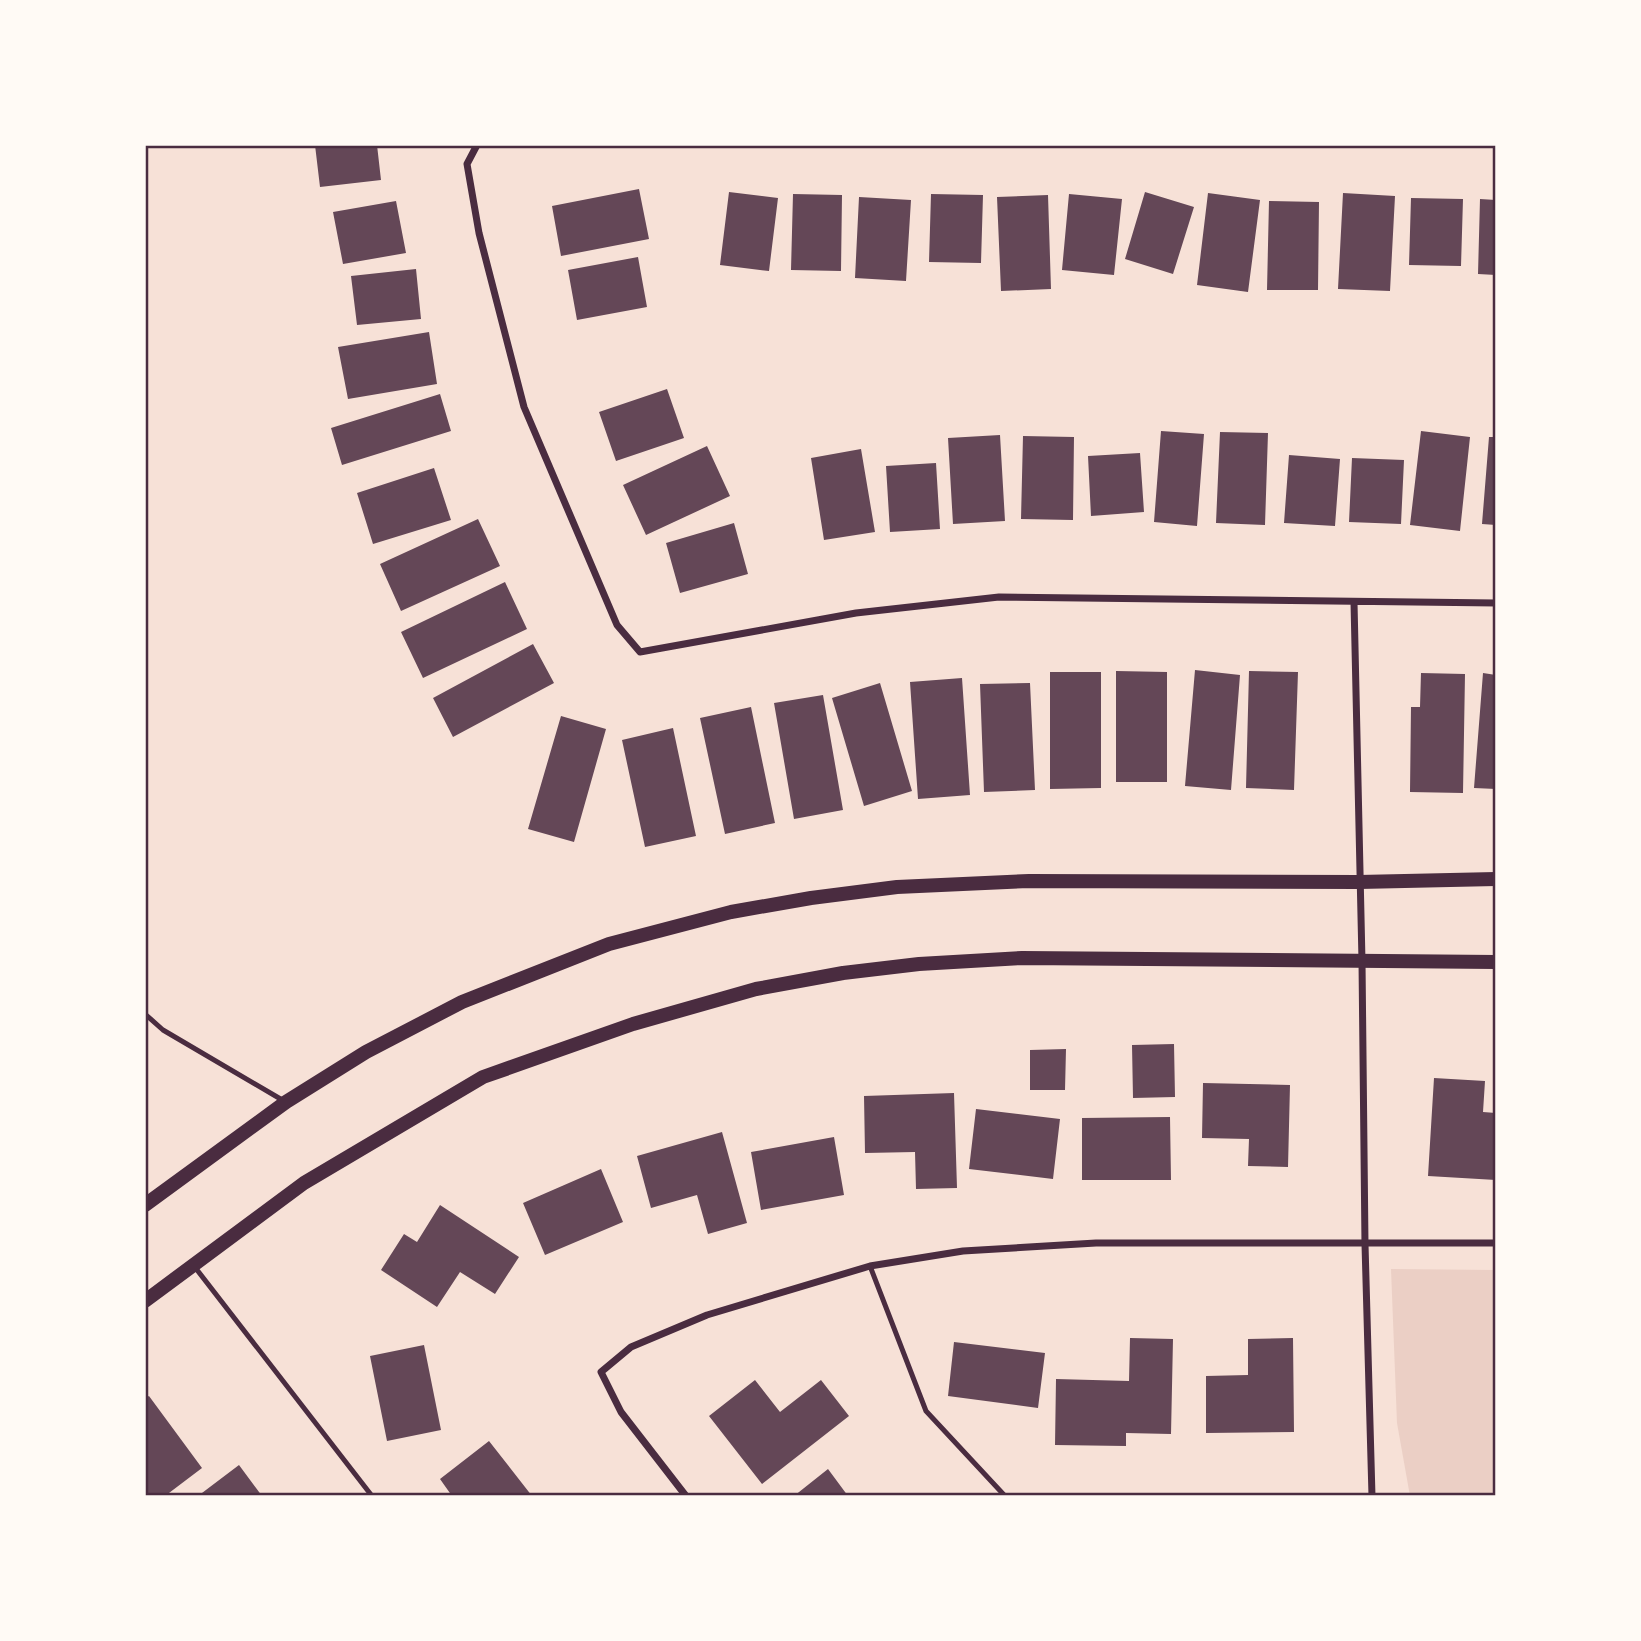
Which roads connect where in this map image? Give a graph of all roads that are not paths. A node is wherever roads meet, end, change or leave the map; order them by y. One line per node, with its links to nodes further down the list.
1 (477, 145): 2 (street)
2 (1354, 602): 3 (street); 5 (street)
3 (1496, 603)
4 (1496, 879): 5 (main road)
5 (1359, 882): 6 (street); 9 (main road)
6 (1362, 961): 7 (main road); 12 (street); 13 (main road)
7 (1496, 962)
8 (145, 1014): 9 (lane)
9 (286, 1102): 10 (main road)
10 (145, 1205)
11 (1496, 1243): 12 (street)
12 (1365, 1244): 14 (street); 19 (street)
13 (193, 1264): 15 (main road); 16 (lane)
14 (870, 1266): 17 (street); 18 (lane)
15 (145, 1301)
16 (372, 1496)
17 (686, 1496)
18 (1006, 1496)
19 (1372, 1496)

